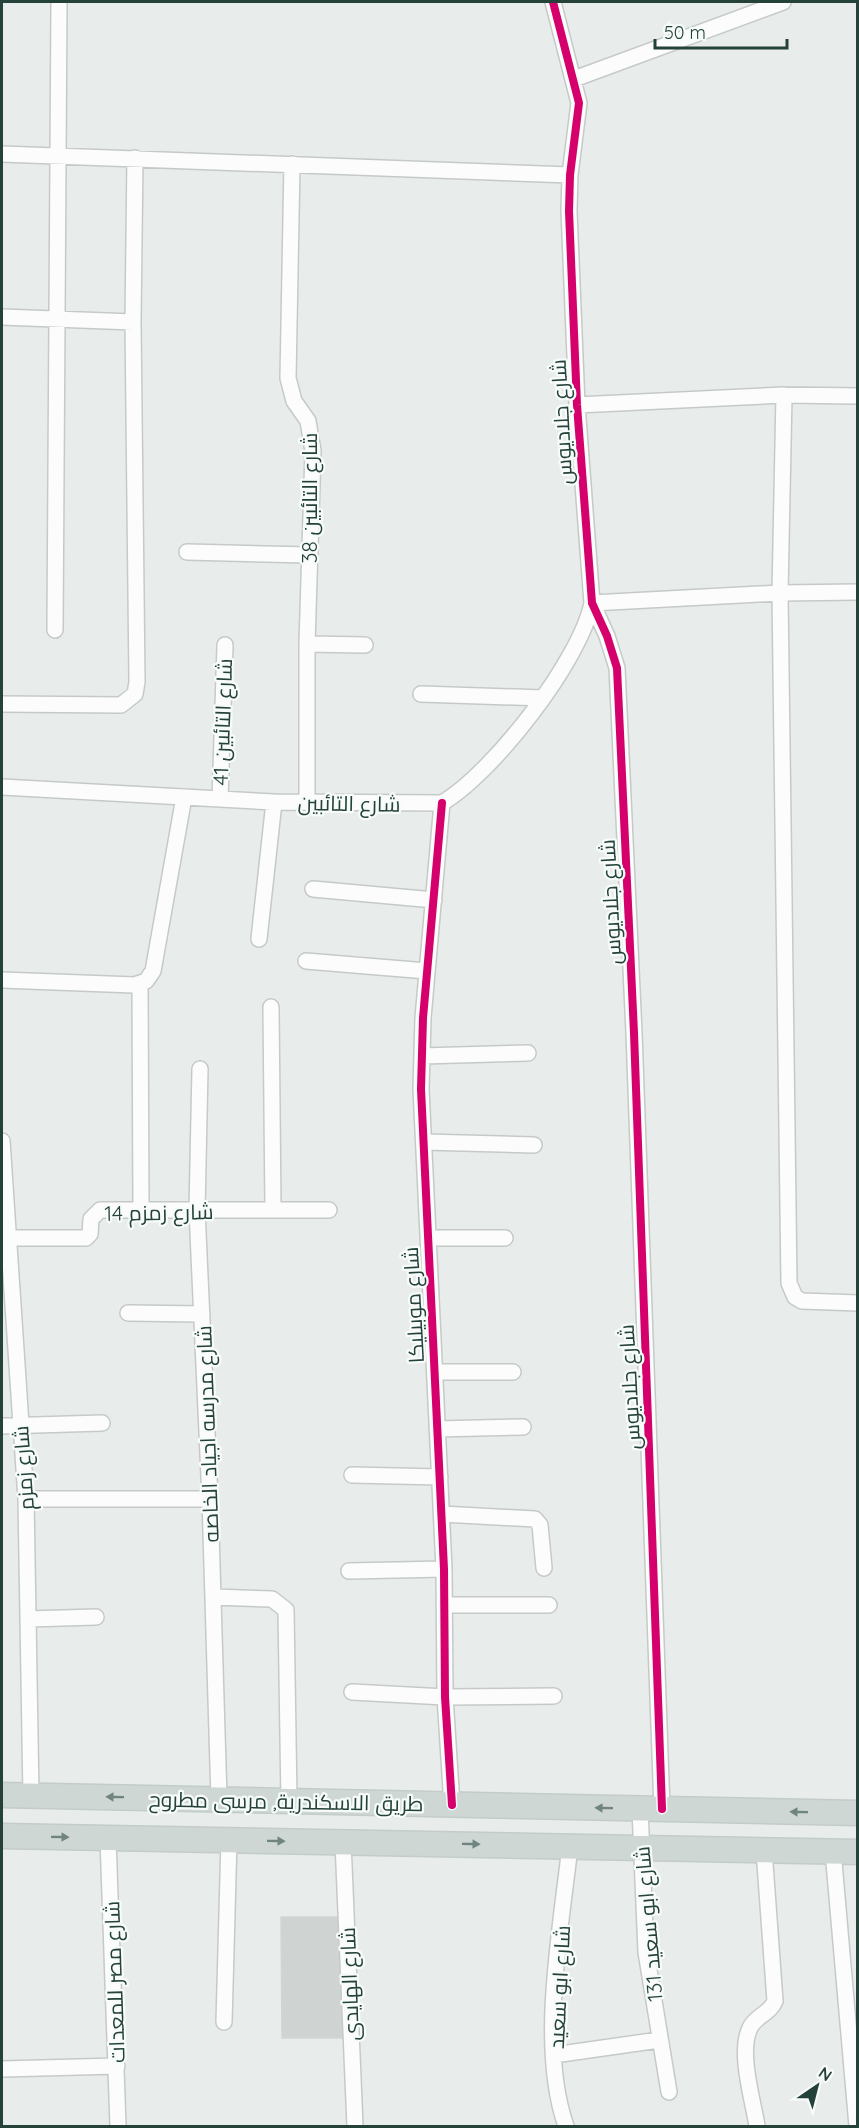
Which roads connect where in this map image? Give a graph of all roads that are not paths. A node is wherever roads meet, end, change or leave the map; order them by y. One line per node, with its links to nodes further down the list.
1 (59, 2): 6 (street)
2 (553, 2): 4 (street, شارع جلاديوس)
3 (783, 2): 4 (street)
4 (574, 79): 9 (street, شارع جلاديوس)
5 (2, 154): 6 (street)
6 (57, 156): 7 (street); 11 (street)
7 (135, 158): 8 (street); 12 (street)
8 (292, 164): 9 (street); 17 (street, شارع التائبين 38)
9 (570, 175): 15 (street, شارع جلاديوس)
10 (2, 317): 11 (street)
11 (56, 319): 12 (street); 21 (street)
12 (133, 322): 27 (street)
13 (784, 395): 14 (street); 15 (street); 19 (street)
14 (858, 396)
15 (577, 405): 20 (street, شارع جلاديوس)
16 (187, 552): 17 (street)
17 (309, 555): 22 (street, شارع التائبين 38)
18 (858, 592): 19 (street)
19 (780, 593): 20 (street); 55 (street)
20 (592, 603): 26 (street); 87 (street, شارع جلاديوس)
21 (55, 630)
22 (307, 644): 24 (street); 32 (street, شارع التائبين 38)
23 (225, 645): 30 (street, شارع التائبين 41)
24 (365, 645)
25 (421, 694): 26 (street)
26 (543, 698): 33 (street)
27 (2, 704)
28 (2, 787): 29 (street, شارع التائبين)
29 (184, 797): 30 (street, شارع التائبين); 40 (street)
30 (220, 799): 31 (street, شارع التائبين)
31 (274, 802): 32 (street, شارع التائبين); 36 (street)
32 (307, 802): 33 (street, شارع التائبين)
33 (442, 803): 35 (street, شارع موبيليكا)
34 (313, 889): 35 (street)
35 (434, 900): 38 (street, شارع موبيليكا)
36 (259, 939)
37 (306, 961): 38 (street)
38 (427, 971): 43 (street, شارع موبيليكا)
39 (2, 980): 40 (street)
40 (140, 984): 48 (street)
41 (271, 1007): 50 (street)
42 (528, 1053): 43 (street)
43 (422, 1056): 45 (street, شارع موبيليكا)
44 (200, 1069): 49 (street, شارع مدرسه اجياد الخاصه)
45 (424, 1142): 46 (street); 53 (street, شارع موبيليكا)
46 (534, 1145)
47 (2, 1152): 52 (street, شارع زمزم)
48 (141, 1210): 49 (street, شارع زمزم 14); 52 (street, شارع زمزم 14)
49 (197, 1210): 50 (street, شارع زمزم 14); 57 (street, شارع مدرسه اجياد الخاصه)
50 (273, 1210): 51 (street, شارع زمزم 14)
51 (329, 1210)
52 (8, 1238): 58 (street, شارع زمزم)
53 (428, 1238): 54 (street); 59 (street, شارع موبيليكا)
54 (505, 1238)
55 (858, 1303)
56 (128, 1313): 57 (street)
57 (202, 1314): 69 (street, شارع مدرسه اجياد الخاصه)
58 (7, 1323): 62 (street, شارع زمزم)
59 (435, 1372): 60 (street); 65 (street, شارع موبيليكا)
60 (513, 1372)
61 (102, 1423): 62 (street)
62 (21, 1424): 63 (street); 68 (street, شارع زمزم)
63 (2, 1426)
64 (524, 1427): 65 (street)
65 (437, 1429): 67 (street, شارع موبيليكا)
66 (352, 1475): 67 (street)
67 (440, 1477): 70 (street, شارع موبيليكا)
68 (26, 1499): 69 (street); 78 (street, شارع زمزم)
69 (210, 1499): 74 (street, شارع مدرسه اجياد الخاصه)
70 (442, 1514): 71 (street); 72 (street, شارع موبيليكا)
71 (544, 1568)
72 (444, 1569): 73 (street); 75 (street, شارع موبيليكا)
73 (349, 1571)
74 (213, 1597): 84 (street, شارع مدرسه اجياد الخاصه); 85 (street)
75 (445, 1605): 76 (street); 81 (street, شارع موبيليكا)
76 (549, 1605)
77 (96, 1617): 78 (street)
78 (28, 1619): 83 (street, شارع زمزم)
79 (352, 1692): 81 (street)
80 (554, 1696): 81 (street)
81 (446, 1697): 86 (street, شارع موبيليكا)
82 (2, 1795): 83 (main road, طريق الاسكندرية, مرسى مطروح)
83 (31, 1795): 84 (main road, طريق الاسكندرية, مرسى مطروح, one-way to 83)
84 (219, 1799): 85 (main road, طريق الاسكندرية, مرسى مطروح)
85 (289, 1801): 86 (main road, طريق الاسكندرية, مرسى مطروح)
86 (452, 1805): 87 (main road, طريق الاسكندرية, مرسى مطروح, one-way to 86)
87 (651, 1809): 88 (main road, طريق الاسكندرية, مرسى مطروح); 95 (street, شارع ابو سعيد 131)
88 (707, 1810): 89 (main road, طريق الاسكندرية, مرسى مطروح, one-way to 88); 96 (main road)
89 (858, 1813)
90 (2, 1836): 91 (main road, طريق الاسكندرية, مرسى مطروح, one-way to 91)
91 (108, 1838): 92 (main road, طريق الاسكندرية, مرسى مطروح); 103 (street, شارع مصر للمعدات)
92 (229, 1840): 93 (main road, طريق الاسكندرية, مرسى مطروح, one-way to 93); 100 (street)
93 (343, 1842): 94 (main road, طريق الاسكندرية, مرسى مطروح, one-way to 94); 107 (street, شارع الهايدى)
94 (570, 1846): 95 (main road, طريق الاسكندرية, مرسى مطروح); 102 (street, شارع ابو سعيد)
95 (641, 1848): 96 (main road, طريق الاسكندرية, مرسى مطروح); 101 (street, شارع ابو سعيد 131)
96 (708, 1849): 97 (main road, طريق الاسكندرية, مرسى مطروح)
97 (764, 1850): 98 (main road, طريق الاسكندرية, مرسى مطروح); 109 (street)
98 (833, 1851): 99 (main road, طريق الاسكندرية, مرسى مطروح); 110 (street)
99 (858, 1852)
100 (224, 2022)
101 (659, 2040): 102 (street); 105 (street, شارع ابو سعيد 131)
102 (554, 2055): 108 (street, شارع ابو سعيد)
103 (117, 2066): 104 (street); 106 (street, شارع مصر للمعدات)
104 (2, 2069)
105 (669, 2092)
106 (118, 2127)
107 (355, 2127)
108 (566, 2127)
109 (757, 2127)
110 (857, 2127)

